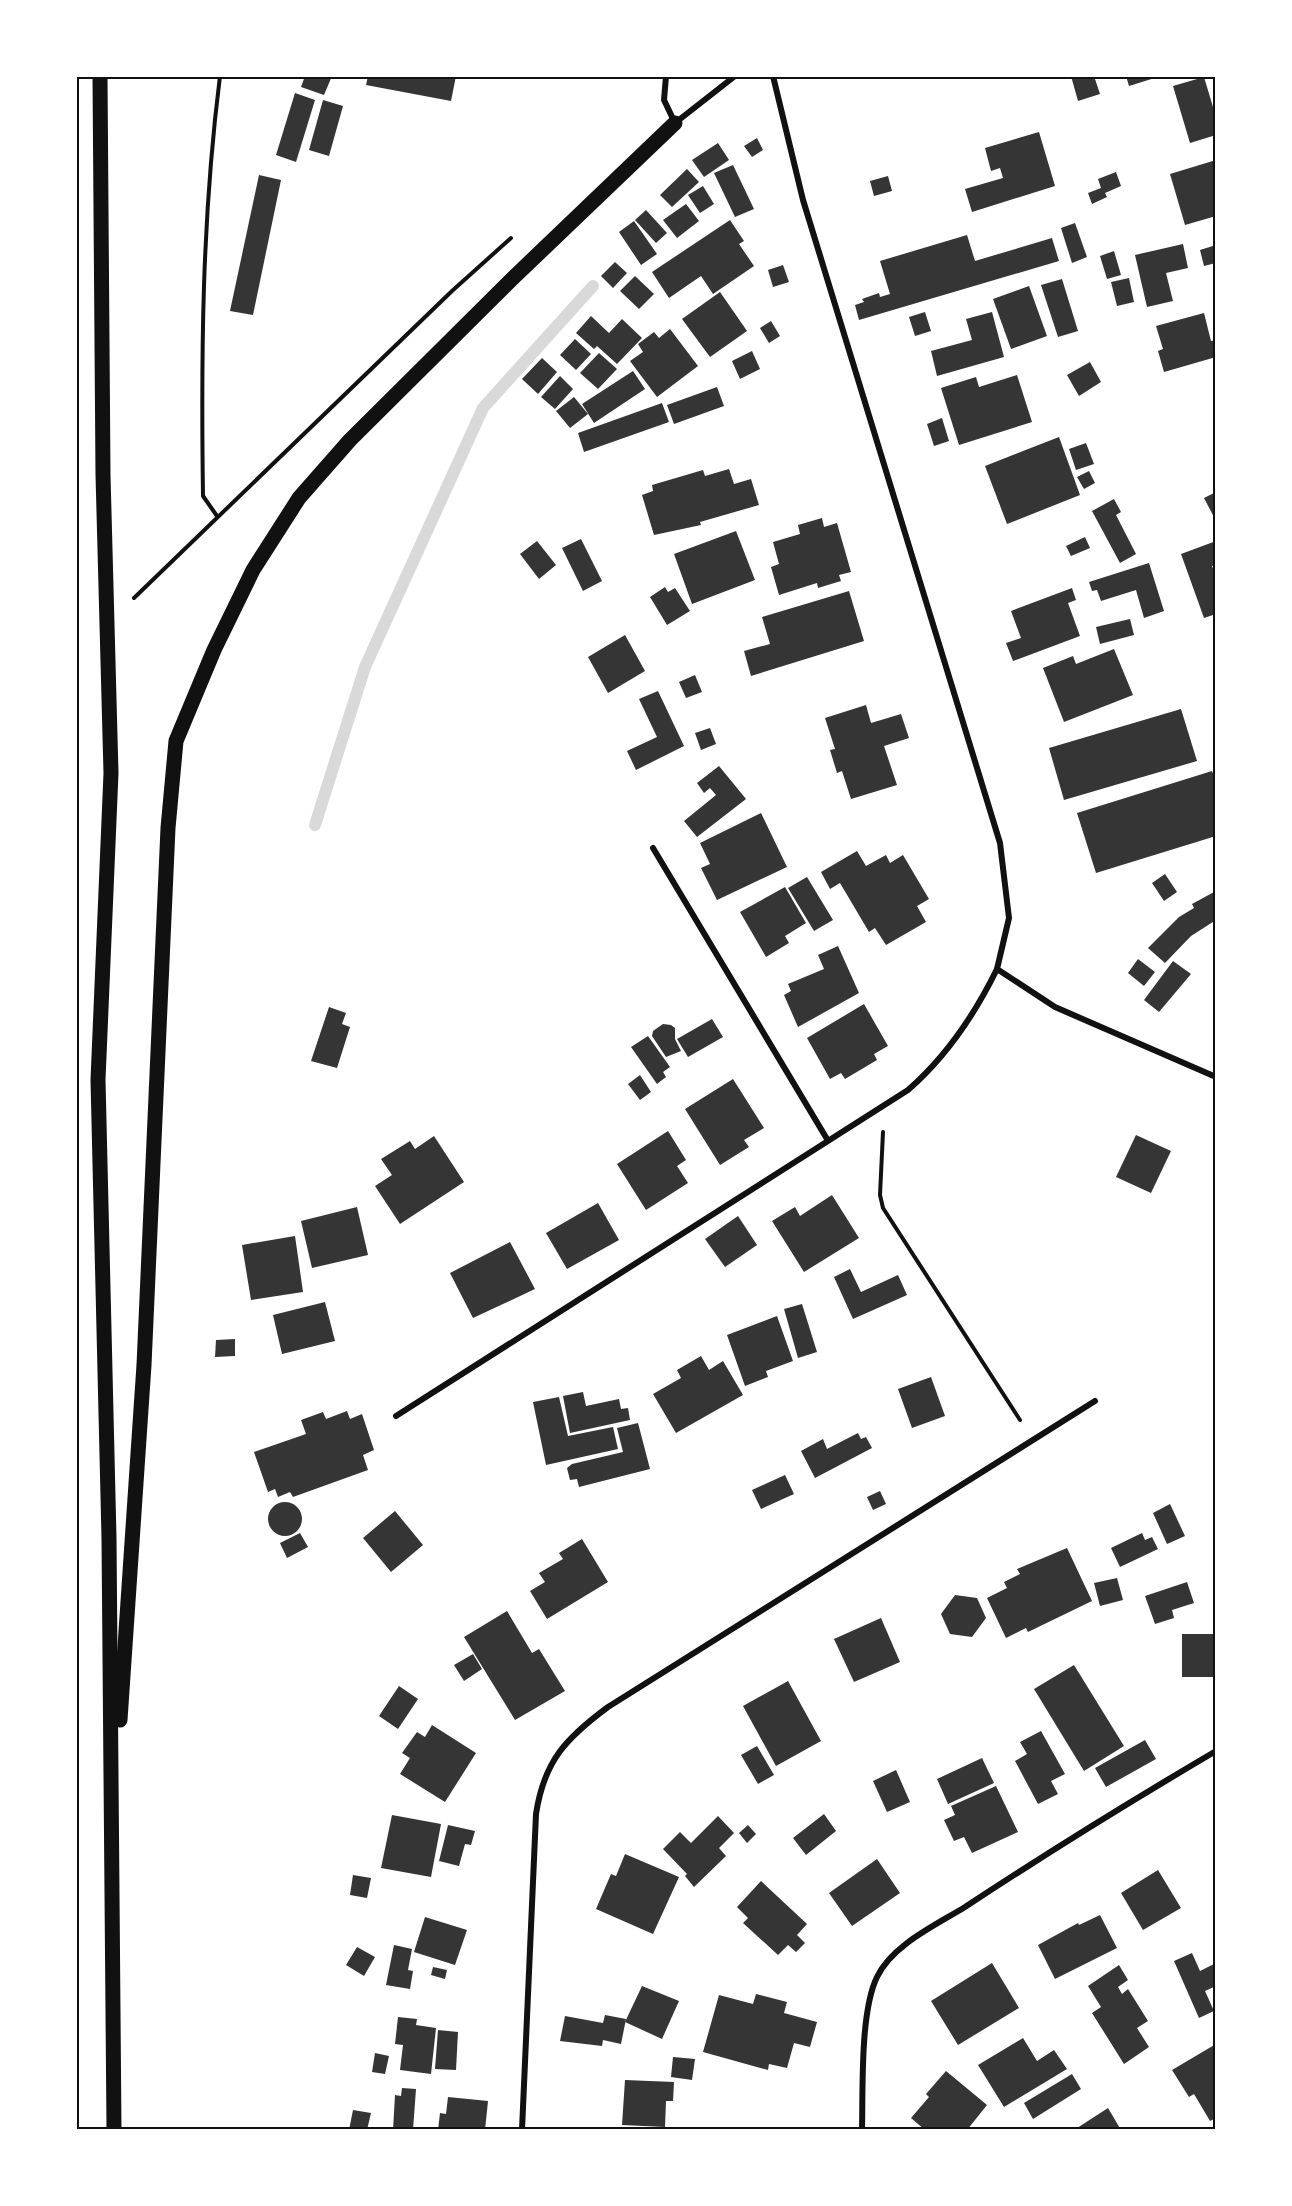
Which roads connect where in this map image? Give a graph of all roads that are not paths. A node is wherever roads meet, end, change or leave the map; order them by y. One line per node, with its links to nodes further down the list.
1 (100, 76): 13 (main road)
2 (666, 76): 5 (street)
3 (735, 76): 5 (street)
4 (773, 76): 7 (street)
5 (675, 123): 13 (main road)
6 (653, 848): 9 (street)
7 (997, 969): 8 (street); 9 (street)
8 (1215, 1077)
9 (827, 1139): 11 (street)
10 (1095, 1401): 15 (street)
11 (396, 1416)
12 (1215, 1751): 16 (street)
13 (111, 1839): 14 (main road)
14 (114, 2130)
15 (522, 2130)
16 (862, 2130)

